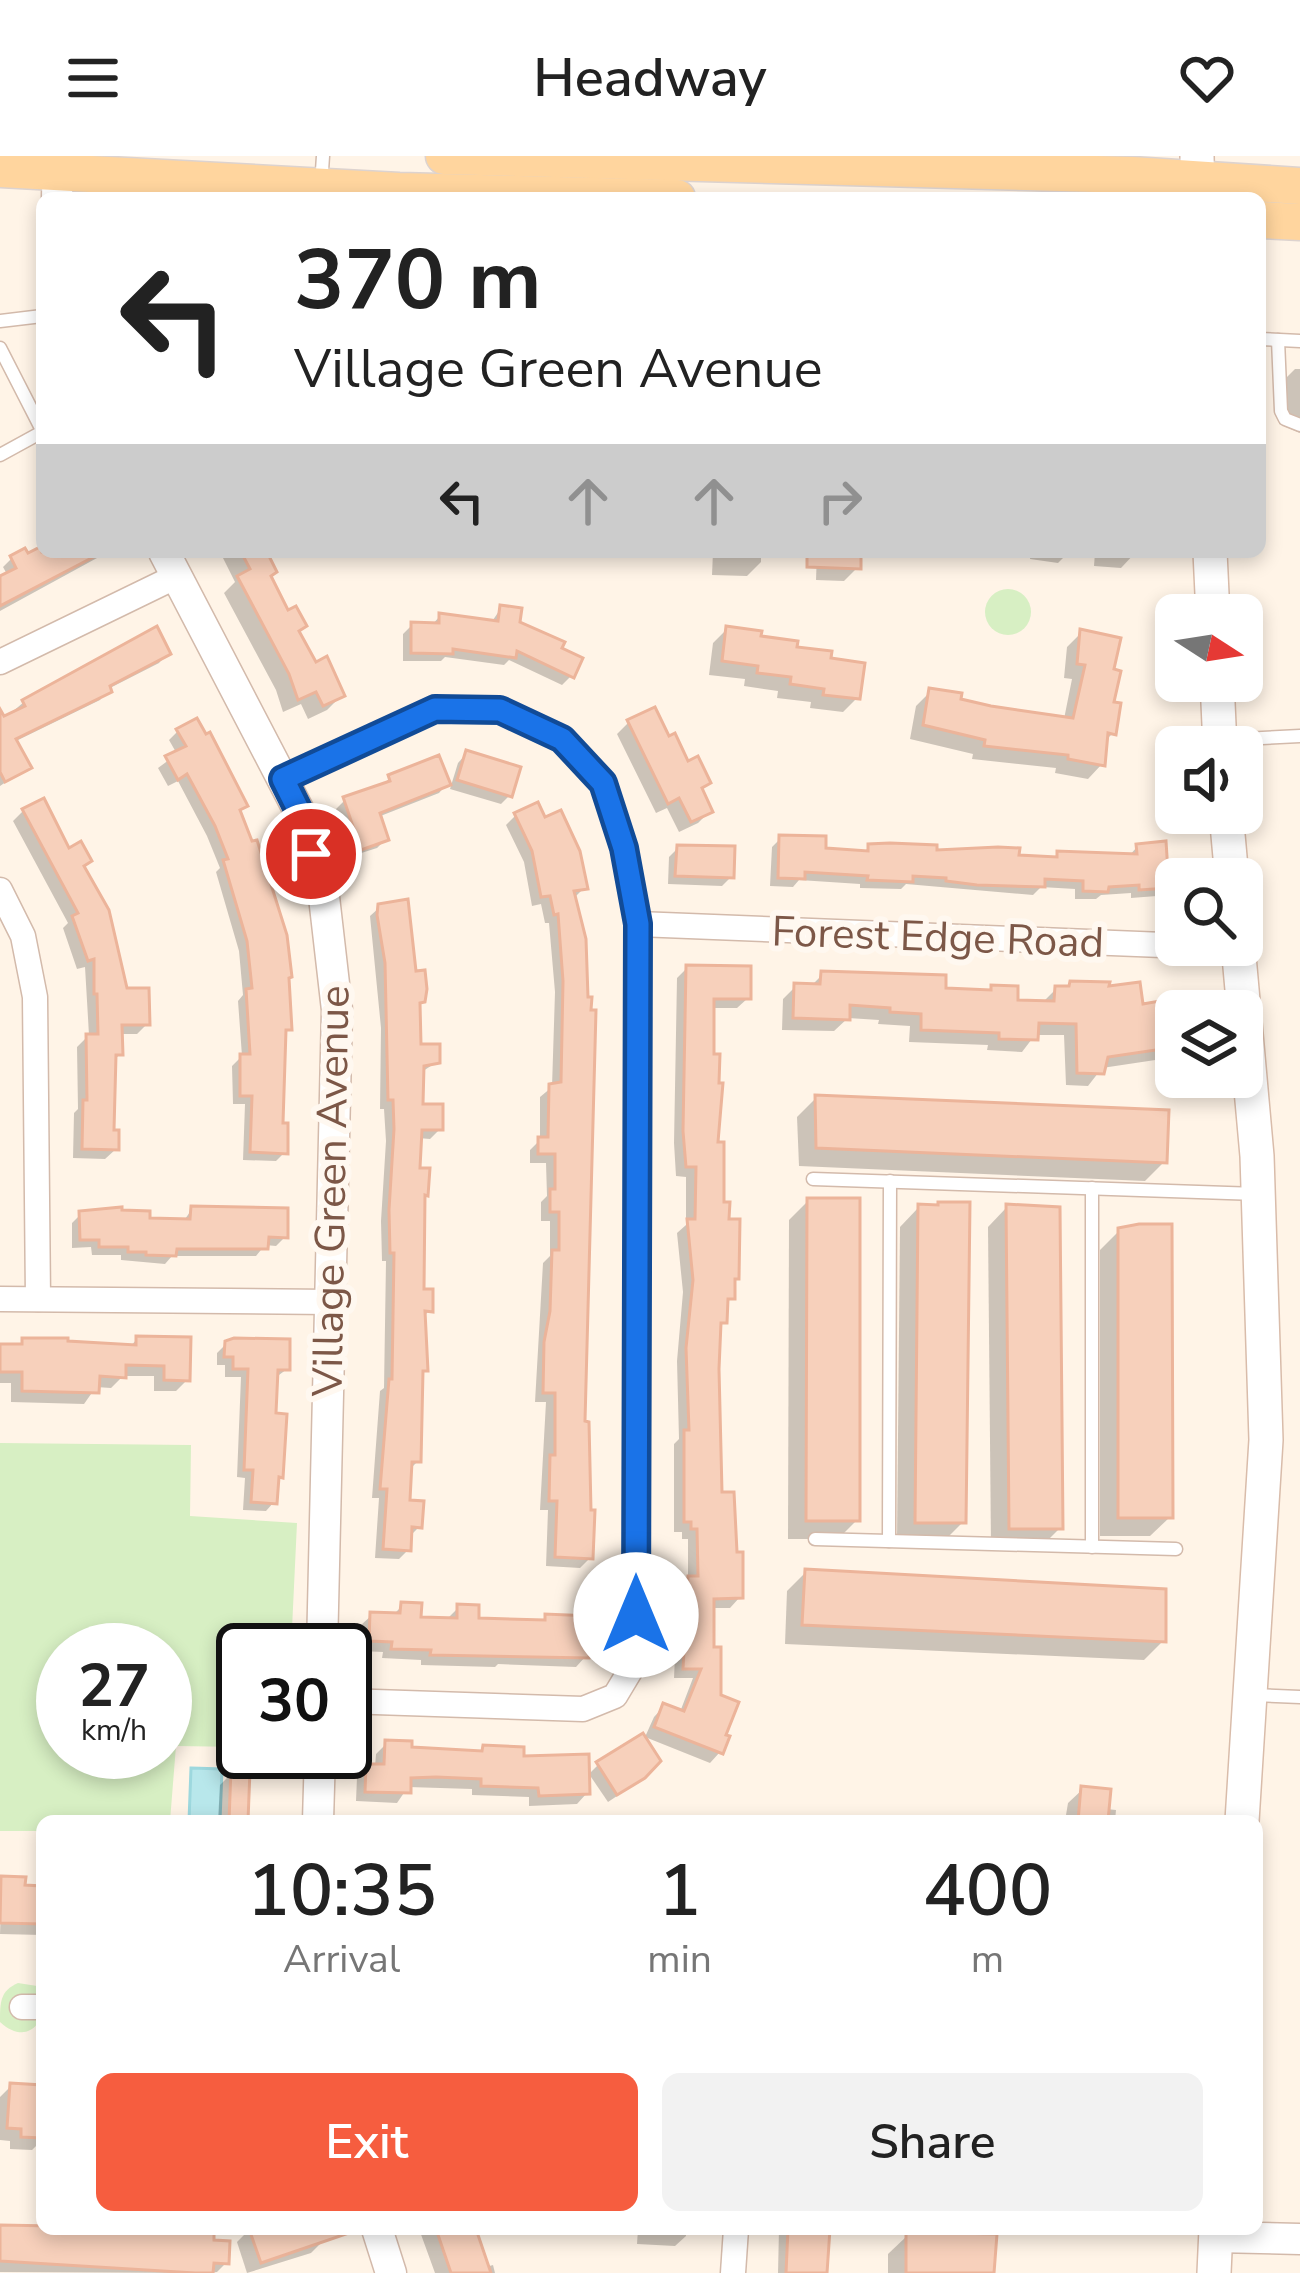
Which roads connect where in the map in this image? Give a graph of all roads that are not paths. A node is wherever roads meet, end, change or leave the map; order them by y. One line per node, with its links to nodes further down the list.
1 (444, 156): 4 (main road)
2 (0, 170): 3 (main road)
3 (58, 176): 6 (main road)
4 (589, 178): 5 (main road); 9 (main road); 10 (main road)
5 (1197, 178): 7 (main road)
6 (325, 180): 8 (main road)
7 (1300, 186)
8 (382, 192)
9 (430, 192)
10 (651, 192)
11 (1266, 220): 12 (main road)
12 (1300, 222)
13 (36, 317): 14 (lane)
14 (0, 321)
15 (1300, 326): 18 (lane)
16 (1266, 339): 17 (lane)
17 (1278, 340): 18 (lane); 21 (lane)
18 (1300, 340)
19 (0, 348): 20 (lane)
20 (36, 419)
21 (1300, 425)
22 (36, 434): 23 (lane)
23 (0, 455)
24 (1210, 558): 26 (main road)
25 (171, 564): 27 (street); 30 (street, Village Green Avenue)
26 (1213, 594)
27 (0, 662)
28 (1300, 736): 29 (lane)
29 (1263, 740)
30 (283, 779): 32 (street); 41 (street, Village Green Avenue)
31 (0, 890): 40 (street)
32 (638, 924): 33 (street, Forest Edge Road); 49 (street)
33 (1155, 943)
34 (1240, 966): 38 (main road)
35 (814, 1179): 36 (lane)
36 (890, 1181): 37 (lane); 43 (lane)
37 (1092, 1188): 38 (lane); 44 (lane)
38 (1258, 1194): 47 (main road)
39 (0, 1298): 40 (street)
40 (38, 1299): 41 (street)
41 (331, 1301): 46 (street, Village Green Avenue)
42 (815, 1539): 43 (lane)
43 (889, 1541): 44 (lane)
44 (1092, 1547): 45 (lane)
45 (1176, 1549)
46 (323, 1623)
47 (1252, 1694): 48 (lane); 52 (main road)
48 (1300, 1696)
49 (372, 1701)
50 (319, 1779): 51 (street)
51 (318, 1815)
52 (1242, 1815)
53 (378, 2235): 58 (street)
54 (736, 2235): 59 (street)
55 (1216, 2235): 60 (main road)
56 (1244, 2235): 57 (street)
57 (1300, 2239)
58 (387, 2272)
59 (734, 2273)
60 (1214, 2273)

